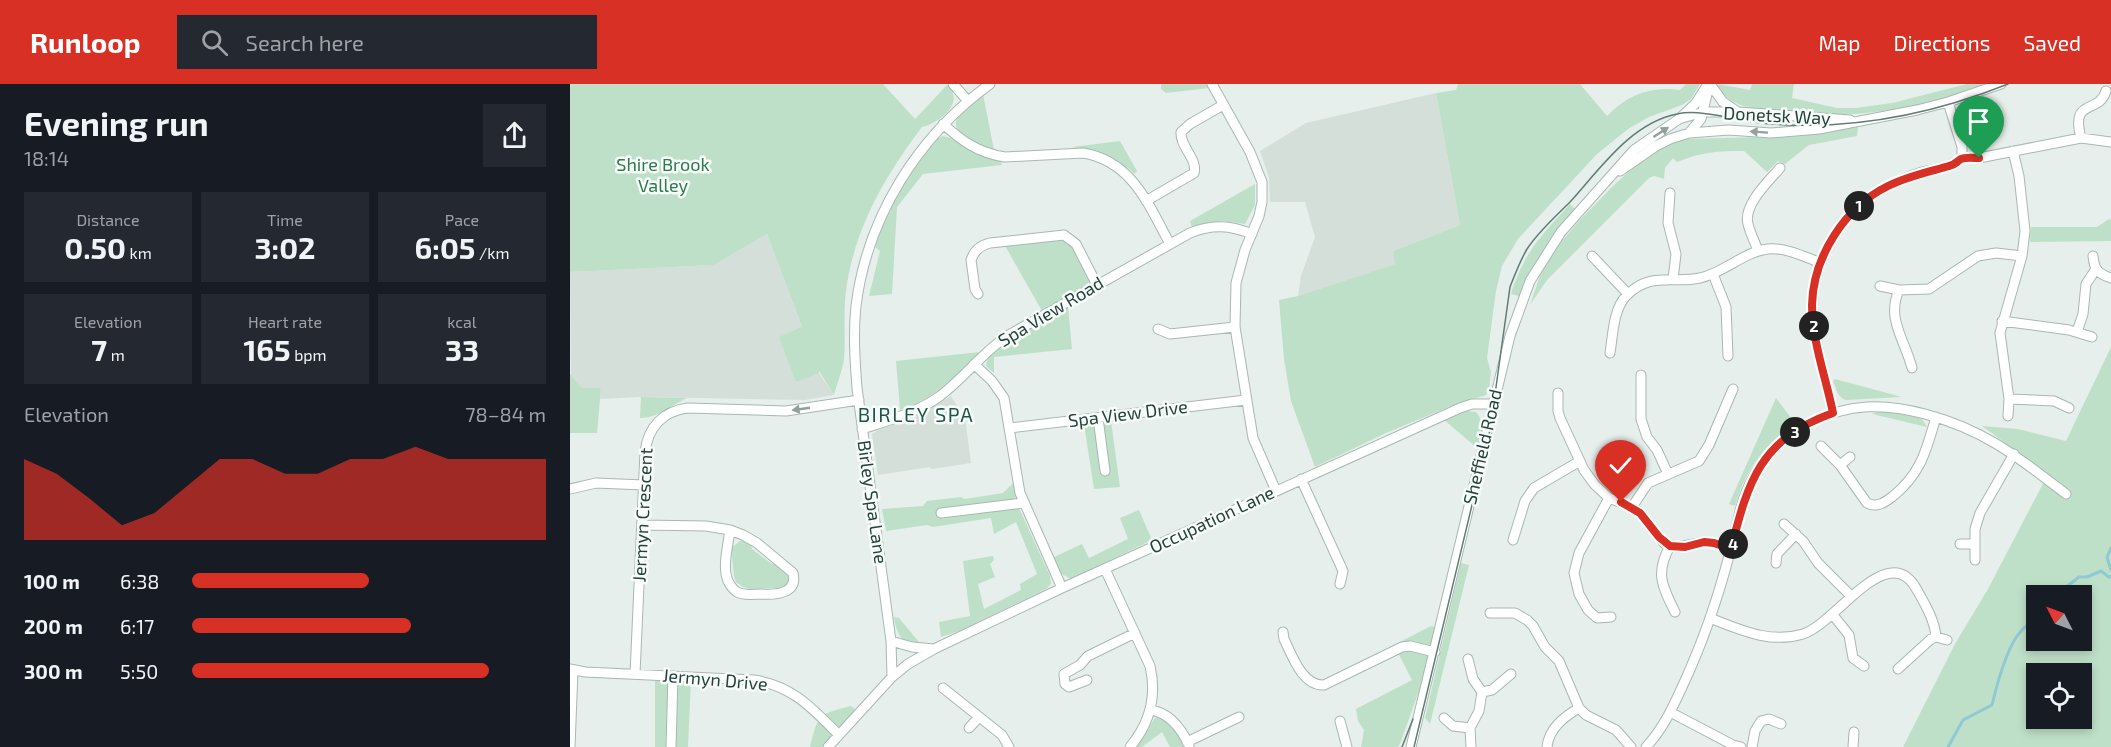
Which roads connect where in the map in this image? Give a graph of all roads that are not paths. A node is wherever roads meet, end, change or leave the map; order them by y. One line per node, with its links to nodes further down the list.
1 (952, 84): 7 (street)
2 (990, 84): 7 (street, Birley Spa Lane)
3 (1212, 84): 10 (street)
4 (1709, 84): 9 (street, Sheffield Road); 11 (street); 12 (street)
5 (2001, 84): 8 (street, Donetsk Way)
6 (2106, 91): 18 (street)
7 (968, 101): 15 (street, Birley Spa Lane)
8 (1948, 102): 14 (street, Donetsk Way); 21 (street)
9 (1696, 103): 12 (street); 13 (street, Sheffield Road)
10 (1223, 105): 25 (street); 26 (street)
11 (1738, 112): 12 (street, Donetsk Way); 14 (street, Donetsk Way)
12 (1700, 115): 13 (street, Donetsk Way); 16 (street, Donetsk Way); 17 (street, Sheffield Road)
13 (1679, 119): 23 (street, Sheffield Road, one-way to 13)
14 (1858, 120): 16 (street, Donetsk Way, one-way to 16)
15 (943, 124): 25 (street); 55 (street, Birley Spa Lane)
16 (1729, 130): 17 (street, Donetsk Way)
17 (1687, 133): 23 (street, Sheffield Road)
18 (2080, 138): 19 (street); 20 (street)
19 (2111, 142)
20 (2013, 152): 21 (street); 30 (street)
21 (1962, 158): 32 (street)
22 (1780, 168): 28 (street)
23 (1614, 175): 57 (street, Sheffield Road)
24 (1670, 193): 36 (street)
25 (1146, 201): 27 (street)
26 (1252, 234): 27 (street, Spa View Road); 43 (street)
27 (1170, 244): 37 (street, Spa View Road)
28 (1758, 251): 32 (street); 34 (street)
29 (1592, 256): 41 (street)
30 (2022, 256): 39 (street); 42 (street)
31 (2094, 256): 33 (street)
32 (1821, 263): 59 (street)
33 (2096, 269): 35 (street); 45 (street)
34 (1713, 274): 36 (street); 48 (street)
35 (2111, 278)
36 (1673, 279): 41 (street)
37 (1097, 285): 40 (street); 49 (street, Spa View Road)
38 (1880, 286): 39 (street)
39 (1899, 290): 50 (street)
40 (978, 294)
41 (1628, 294): 47 (street)
42 (2002, 321): 45 (street); 54 (street)
43 (1235, 327): 44 (street); 56 (street)
44 (1158, 330)
45 (2077, 332): 46 (street)
46 (2092, 337)
47 (1610, 353)
48 (1728, 356)
49 (974, 364): 63 (street); 64 (street, Spa View Road)
50 (1912, 368)
51 (1641, 375): 71 (street)
52 (1733, 389): 71 (street)
53 (1558, 393): 68 (street)
54 (2009, 399): 58 (street); 60 (street)
55 (859, 400): 64 (street, Birley Spa Lane); 73 (street, Jermyn Crescent, one-way to 73)
56 (1246, 400): 62 (street, Spa View Drive); 75 (street)
57 (1493, 404): 72 (street, Occupation Lane); 109 (street, Sheffield Road)
58 (2069, 408)
59 (1833, 413): 61 (street); 89 (street)
60 (2008, 416)
61 (1936, 417): 66 (street); 69 (street)
62 (1098, 418): 63 (street, Spa View Drive); 70 (street)
63 (1010, 428): 78 (street)
64 (862, 429): 105 (street, Birley Spa Lane)
65 (1821, 446): 69 (street)
66 (2014, 454): 76 (street); 87 (street)
67 (1850, 457): 69 (street)
68 (1580, 461): 77 (street); 85 (street)
69 (1840, 465)
70 (1105, 471)
71 (1668, 474): 79 (street)
72 (1300, 479): 75 (street, Occupation Lane); 93 (street)
73 (644, 485): 74 (street); 82 (street, Jermyn Crescent)
74 (570, 489)
75 (1276, 491): 92 (street, Occupation Lane)
76 (2066, 494)
77 (1609, 498): 79 (street); 99 (street)
78 (1023, 503): 80 (street); 94 (street)
79 (1632, 507): 88 (street)
80 (941, 513)
81 (1784, 524): 84 (street)
82 (642, 525): 83 (street); 114 (street, Jermyn Crescent)
83 (730, 530): 83 (street)
84 (1796, 534): 91 (street); 95 (street)
85 (1513, 540)
86 (1960, 544): 87 (street)
87 (1975, 544): 90 (street)
88 (1670, 546): 89 (street); 96 (street)
89 (1731, 549): 100 (street)
90 (1975, 560)
91 (1776, 563)
92 (1106, 569): 94 (street, Occupation Lane); 102 (street)
93 (1340, 584)
94 (1062, 588): 107 (street, Occupation Lane)
95 (1851, 596): 98 (street); 103 (street)
96 (1675, 612)
97 (1490, 613): 106 (street)
98 (1833, 615): 100 (street); 111 (street)
99 (1611, 618)
100 (1710, 618): 123 (street)
101 (1283, 632): 109 (street)
102 (1135, 633): 118 (street); 122 (street)
103 (1936, 637): 104 (street); 113 (street)
104 (1947, 640)
105 (891, 641): 107 (street); 117 (street, Birley Spa Lane)
106 (1543, 645): 108 (street); 121 (street)
107 (934, 649): 117 (street, Occupation Lane)
108 (1534, 651)
109 (1435, 652): 141 (street, Sheffield Road)
110 (1468, 659): 120 (street)
111 (1863, 666)
112 (571, 669): 114 (street, Jermyn Drive); 135 (street)
113 (1898, 669)
114 (635, 674): 116 (street, Jermyn Drive)
115 (1511, 674): 120 (street)
116 (673, 676): 132 (street, Jermyn Drive); 136 (street)
117 (892, 677): 132 (street, Occupation Lane)
118 (1087, 680)
119 (943, 688): 124 (street)
120 (1482, 692): 130 (street)
121 (1579, 708): 143 (street); 144 (street)
122 (1151, 710): 133 (street); 139 (street)
123 (1670, 712): 134 (street); 145 (street)
124 (979, 717): 129 (street); 138 (street)
125 (1239, 717): 133 (street)
126 (1444, 718): 130 (street)
127 (1340, 721): 140 (street)
128 (1781, 724): 146 (street)
129 (969, 728)
130 (1470, 728): 142 (street)
131 (1854, 732): 147 (street)
132 (839, 735): 137 (street, Occupation Lane)
133 (1189, 744)
134 (1735, 746)
135 (570, 747)
136 (671, 747)
137 (828, 747)
138 (1009, 747)
139 (1130, 747)
140 (1347, 747)
141 (1411, 747)
142 (1471, 747)
143 (1547, 747)
144 (1631, 747)
145 (1646, 747)
146 (1752, 747)
147 (1853, 747)

